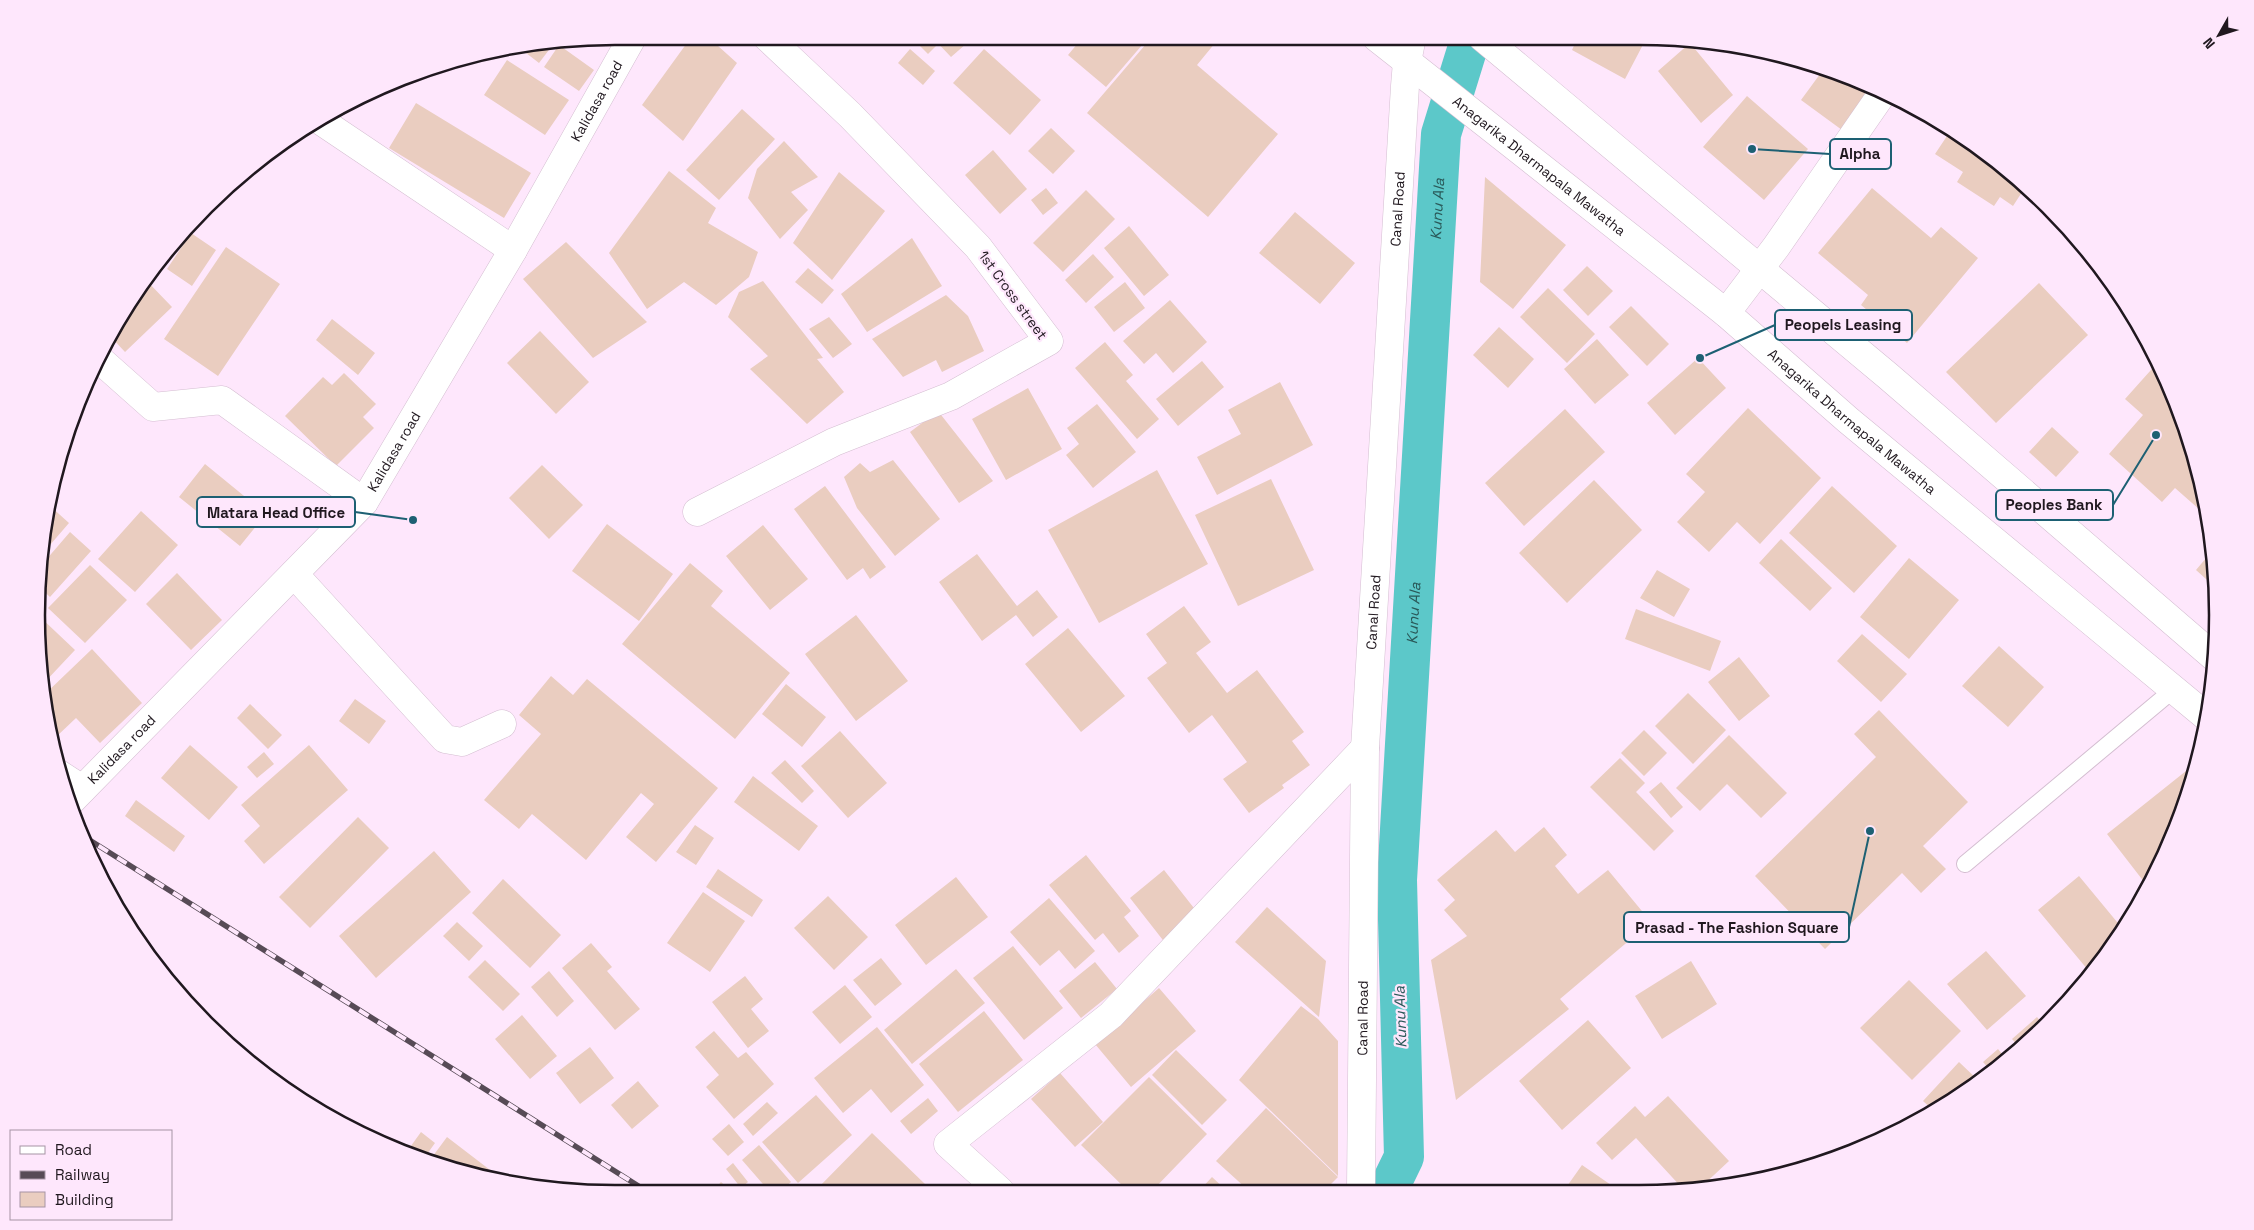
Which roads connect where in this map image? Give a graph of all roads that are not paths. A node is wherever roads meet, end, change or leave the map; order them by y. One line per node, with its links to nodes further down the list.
1 (628, 45): 8 (main road, Kalidasa road)
2 (776, 45): 13 (main road, 1st Cross street)
3 (1392, 45): 5 (main road, Anagarika Dharmapala Mawatha)
4 (1492, 45): 9 (main road)
5 (1409, 54): 10 (main road, Anagarika Dharmapala Mawatha); 19 (main road, Canal Road)
6 (1879, 98): 9 (main road)
7 (325, 124): 8 (main road)
8 (513, 250): 12 (main road, Kalidasa road)
9 (1760, 269): 10 (main road); 15 (main road)
10 (1726, 313): 16 (main road, Anagarika Dharmapala Mawatha)
11 (104, 363): 12 (main road)
12 (364, 502): 14 (main road, Kalidasa road)
13 (698, 512)
14 (294, 574): 18 (main road); 20 (main road, Kalidasa road)
15 (2208, 652)
16 (2173, 690): 17 (main road, Anagarika Dharmapala Mawatha); 21 (lane)
17 (2200, 712)
18 (502, 724)
19 (1365, 748): 22 (main road); 23 (main road, Canal Road)
20 (76, 796)
21 (1965, 864)
22 (993, 1185)
23 (1361, 1185)

